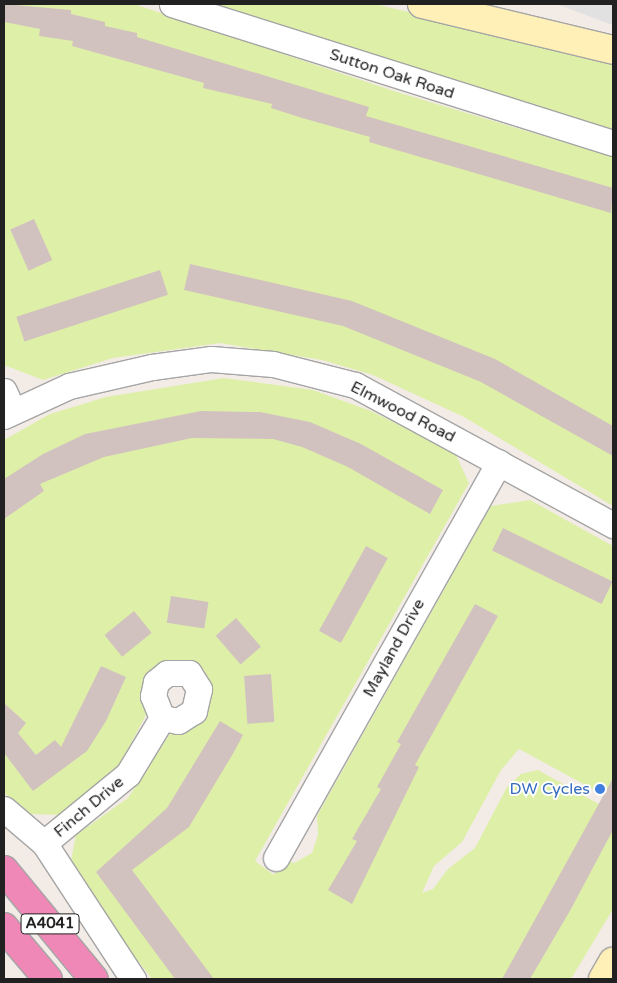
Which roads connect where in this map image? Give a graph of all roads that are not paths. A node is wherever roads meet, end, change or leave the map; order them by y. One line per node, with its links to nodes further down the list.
1 (172, 4): 4 (street, Sutton Oak Road)
2 (422, 4): 3 (main road)
3 (613, 50)
4 (613, 143)
5 (7, 405): 6 (street, Elmwood Road)
6 (498, 462): 7 (street, Elmwood Road); 11 (street, Mayland Drive)
7 (613, 525)
8 (162, 718): 10 (street, Finch Drive)
9 (4, 809): 10 (street)
10 (44, 843): 17 (street)
11 (276, 858)
12 (4, 870): 16 (highway, A4041)
13 (4, 927): 15 (highway, A4041)
14 (613, 962): 18 (main road)
15 (48, 979)
16 (94, 979)
17 (133, 979)
18 (603, 979)

